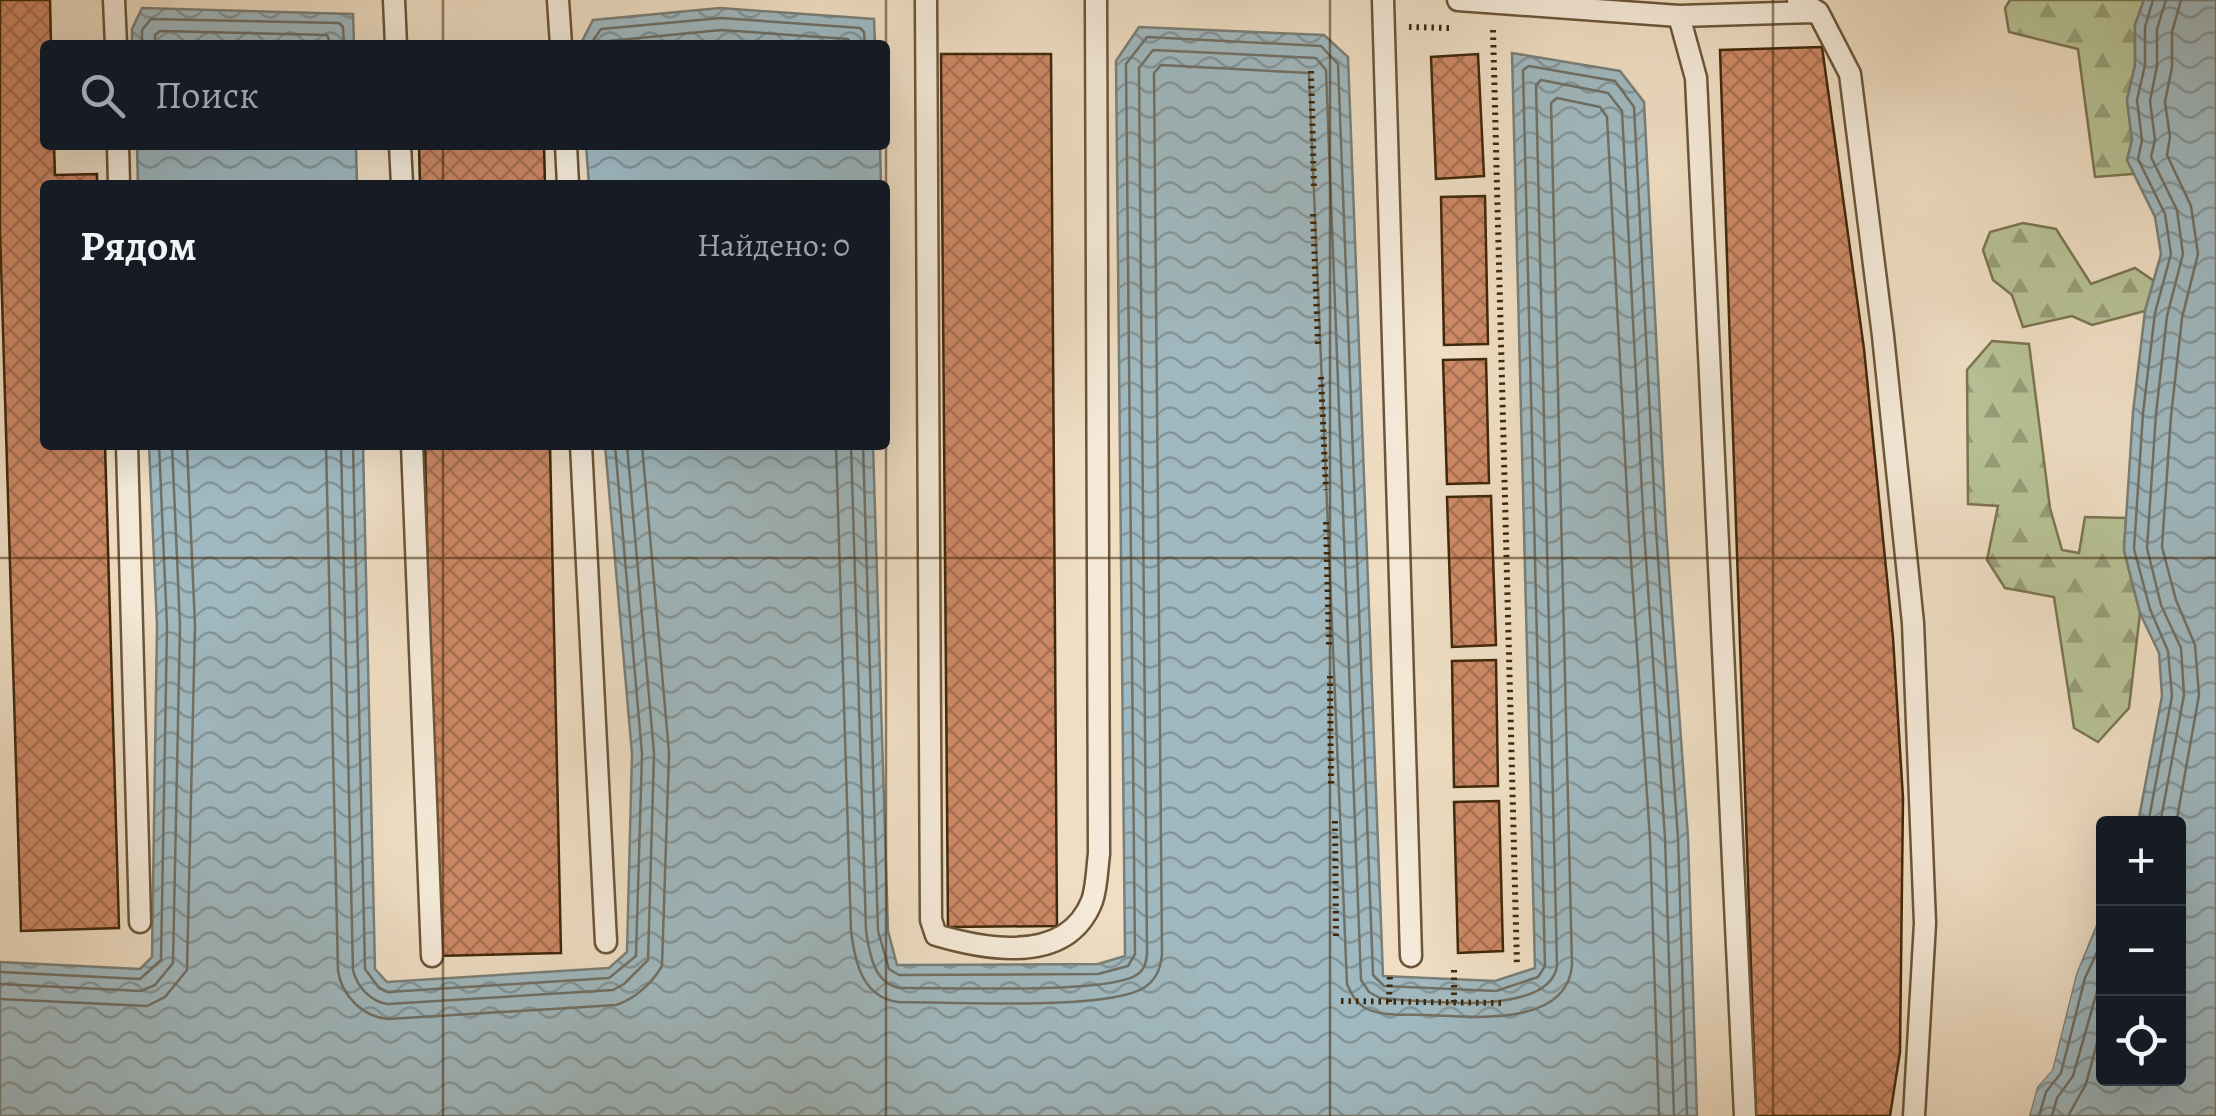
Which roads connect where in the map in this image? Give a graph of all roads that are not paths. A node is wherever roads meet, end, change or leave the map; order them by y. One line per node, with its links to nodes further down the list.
1 (114, 0): 11 (lane)
2 (394, 0): 12 (lane)
3 (558, 0): 13 (lane)
4 (926, 0): 5 (lane)
5 (1096, 0)
6 (1383, 0): 26 (lane)
7 (1458, 0): 10 (lane)
8 (1798, 0): 9 (lane)
9 (1818, 12): 10 (lane); 28 (lane)
10 (1679, 16): 27 (lane)
11 (116, 40)
12 (396, 40)
13 (561, 40)
14 (118, 150): 17 (lane)
15 (400, 150): 18 (lane)
16 (566, 150): 19 (lane)
17 (120, 180)
18 (402, 180)
19 (568, 180)
20 (127, 450): 23 (lane)
21 (412, 450): 25 (lane)
22 (581, 450): 24 (lane)
23 (140, 922)
24 (606, 942)
25 (432, 956)
26 (1411, 956)
27 (1745, 1116)
28 (1914, 1116)

